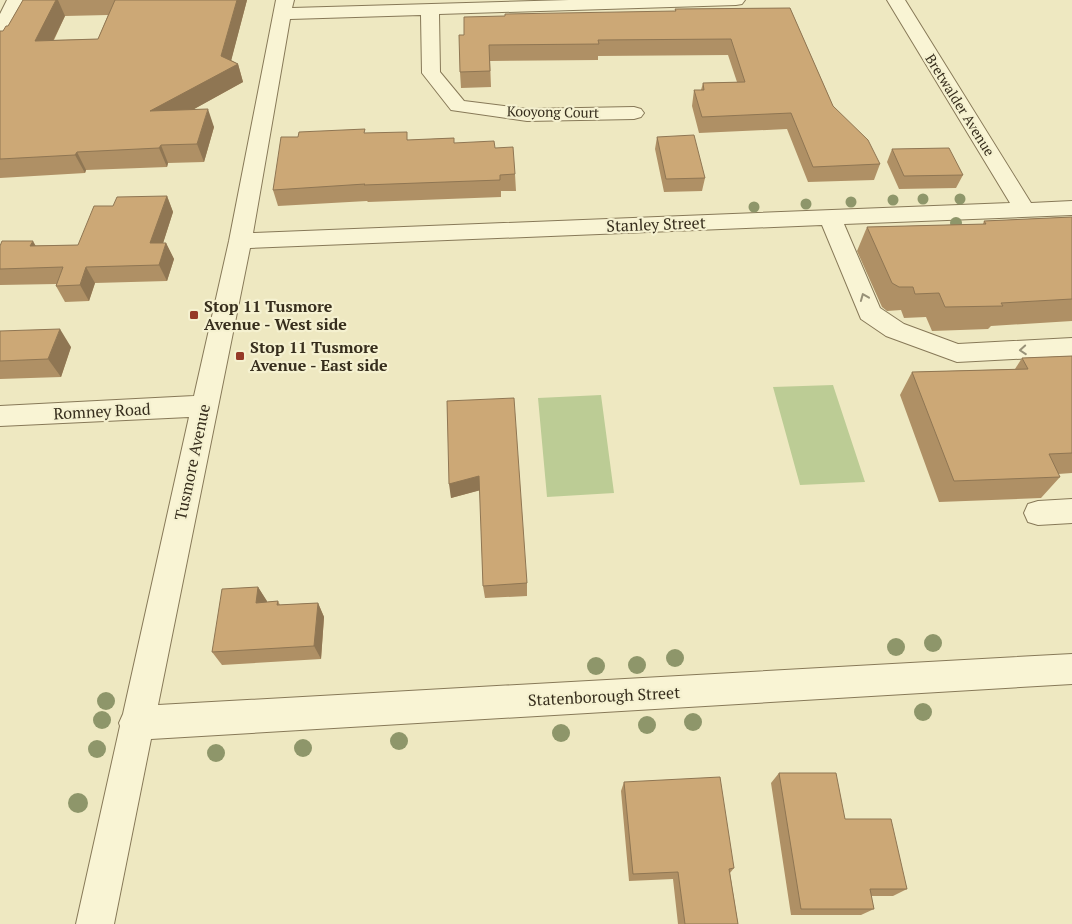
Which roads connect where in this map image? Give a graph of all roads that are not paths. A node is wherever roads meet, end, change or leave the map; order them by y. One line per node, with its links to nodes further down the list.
1 (16, 0): 7 (street)
2 (736, 0): 4 (street)
3 (896, 0): 10 (street, Bretwalder Avenue)
4 (451, 4): 6 (street)
5 (284, 7): 6 (street); 12 (street, Tusmore Avenue)
6 (430, 9): 8 (street, Kooyong Court)
7 (0, 30)
8 (634, 113)
9 (1072, 208): 10 (street, Stanley Street)
10 (1025, 210): 11 (street, Stanley Street)
11 (830, 218): 12 (street, Stanley Street); 13 (street, one-way to 11)
12 (240, 241): 14 (street, Tusmore Avenue)
13 (1072, 347)
14 (204, 406): 15 (street, Romney Road); 19 (street, Tusmore Avenue)
15 (0, 416)
16 (1072, 511): 17 (street)
17 (1038, 513)
18 (1072, 668): 19 (street, Statenborough Street)
19 (136, 723): 20 (street, Tusmore Avenue)
20 (95, 924)

